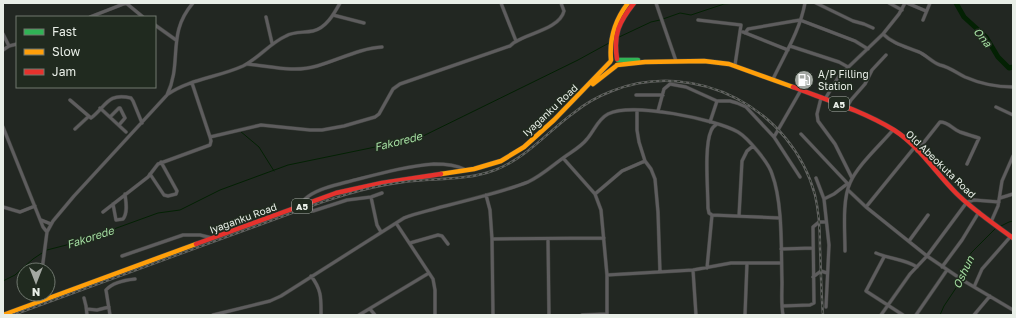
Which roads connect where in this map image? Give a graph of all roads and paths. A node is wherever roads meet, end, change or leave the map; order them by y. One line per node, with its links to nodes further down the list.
1 (126, 3): 17 (street); 18 (street)
2 (193, 3): 30 (street)
3 (340, 3): 16 (street)
4 (501, 3): 31 (street)
5 (561, 3): 31 (street)
6 (628, 3): 40 (main road)
7 (634, 3): 42 (main road)
8 (656, 3): 41 (street)
9 (805, 3): 21 (street)
10 (816, 3): 25 (street)
11 (889, 3): 14 (street)
12 (906, 3): 14 (street); 15 (street)
13 (930, 3): 15 (street)
14 (902, 10): 29 (street)
15 (926, 11): 22 (street)
16 (333, 15): 23 (street); 32 (street)
17 (93, 16)
18 (142, 16)
19 (266, 17): 32 (street)
20 (698, 20): 26 (street)
21 (800, 20): 27 (street); 36 (street); 37 (street)
22 (923, 20)
23 (364, 23)
24 (156, 26): 30 (street)
25 (873, 28)
26 (741, 31): 27 (street); 44 (street)
27 (745, 33): 36 (street)
28 (3, 34): 34 (street)
29 (883, 34): 37 (street); 48 (street)
30 (176, 40): 51 (street)
31 (516, 41): 74 (street)
32 (272, 43): 43 (street)
33 (16, 44): 34 (street)
34 (9, 46): 38 (street)
35 (382, 47): 43 (street)
36 (789, 48): 45 (street); 46 (street)
37 (868, 48): 45 (street)
38 (3, 50)
39 (886, 55): 57 (street)
40 (611, 61): 42 (main road); 49 (main road, Iyaganku Road / A5)
41 (676, 61): 42 (main road, Old Abeokuta Road / A5); 44 (main road, Old Abeokuta Road / A5)
42 (617, 63): 49 (main road, Iyaganku Road / A5)
43 (247, 64): 47 (street)
44 (735, 65): 46 (main road, Old Abeokuta Road / A5)
45 (848, 66): 54 (street)
46 (773, 79): 50 (main road, Old Abeokuta Road / A5)
47 (192, 83): 51 (street); 74 (street)
48 (1013, 87)
49 (587, 88): 83 (main road, Iyaganku Road / A5)
50 (801, 90): 54 (main road, Old Abeokuta Road / A5); 75 (street)
51 (167, 95): 66 (street)
52 (636, 95): 53 (street)
53 (663, 95): 56 (street); 61 (street)
54 (823, 98): 57 (main road, Old Abeokuta Road / A5); 87 (street)
55 (70, 100): 63 (street)
56 (716, 101): 65 (street); 75 (street)
57 (846, 107): 71 (main road, Old Abeokuta Road / A5)
58 (100, 108): 63 (street); 64 (street); 66 (street)
59 (996, 108): 62 (street)
60 (636, 111): 61 (street); 79 (street); 80 (street)
61 (658, 111): 65 (street)
62 (1013, 115)
63 (88, 117): 70 (street)
64 (110, 117): 68 (street); 68 (street)
65 (710, 122): 67 (street)
66 (142, 123): 115 (street)
67 (717, 124): 76 (street); 107 (street)
68 (119, 125): 72 (street)
69 (3, 127): 102 (street)
70 (75, 129)
71 (893, 130): 77 (main road, Old Abeokuta Road / A5); 87 (street)
72 (126, 132)
73 (801, 134): 88 (street)
74 (210, 137): 81 (street)
75 (774, 137): 85 (street)
76 (753, 146): 108 (street); 110 (street)
77 (916, 149): 82 (street); 98 (main road, Old Abeokuta Road / A5); 104 (street)
78 (1013, 156): 96 (street)
79 (563, 158): 92 (street); 94 (street)
80 (645, 161): 92 (street); 141 (street)
81 (161, 162): 84 (street); 84 (street)
82 (967, 164)
83 (465, 171): 101 (main road, Iyaganku Road / A5); 101 (street)
84 (150, 174): 91 (street)
85 (800, 177)
86 (816, 178): 97 (street)
87 (852, 178): 88 (street)
88 (848, 185): 89 (street); 97 (street)
89 (848, 190): 104 (street); 128 (street)
90 (382, 193): 95 (street)
91 (125, 194): 100 (street); 100 (street)
92 (595, 194): 120 (street)
93 (1013, 194): 96 (street)
94 (486, 195): 114 (street); 121 (street)
95 (371, 197): 101 (street); 117 (street)
96 (1000, 198): 99 (street)
97 (824, 199): 112 (street)
98 (967, 202): 99 (street); 106 (main road, Old Abeokuta Road / A5); 131 (street)
99 (999, 202): 113 (street)
100 (113, 204): 105 (street)
101 (306, 204): 119 (main road, Iyaganku Road / A5)
102 (35, 206): 103 (street); 111 (street)
103 (3, 207)
104 (866, 208): 123 (street)
105 (103, 212)
106 (979, 212): 113 (main road, Old Abeokuta Road / A5); 137 (street)
107 (712, 215): 108 (street); 138 (street)
108 (739, 216): 110 (street)
109 (928, 216): 123 (street)
110 (780, 218): 127 (street)
111 (41, 220): 115 (street); 116 (street)
112 (826, 222): 126 (street); 143 (street)
113 (991, 222): 118 (main road, Old Abeokuta Road / A5)
114 (396, 223): 117 (street); 124 (street)
115 (51, 224): 116 (street)
116 (47, 232): 133 (street)
117 (381, 232): 145 (street)
118 (1012, 237): 148 (street)
119 (212, 238): 130 (street); 149 (main road, Iyaganku Road / A5)
120 (604, 238): 122 (street); 144 (street)
121 (492, 239): 122 (street); 168 (street)
122 (548, 239): 169 (street)
123 (909, 241): 131 (street)
124 (410, 243): 125 (street); 142 (street)
125 (448, 244)
126 (812, 248): 127 (street); 146 (street)
127 (781, 249): 135 (street)
128 (845, 251)
129 (876, 253): 132 (street)
130 (122, 256)
131 (927, 256): 136 (street); 137 (street)
132 (884, 257): 136 (street); 154 (street)
133 (43, 262)
134 (747, 263): 135 (street); 138 (street); 173 (street)
135 (781, 263): 153 (street)
136 (917, 267): 154 (street)
137 (942, 267): 140 (street)
138 (707, 268): 139 (street)
139 (693, 270): 141 (street); 172 (street)
140 (947, 270): 148 (street); 177 (street)
141 (660, 272): 144 (street)
142 (429, 273): 158 (street); 167 (street)
143 (827, 273): 146 (street); 156 (street)
144 (607, 275): 171 (street)
145 (311, 276): 163 (street); 164 (street)
146 (813, 277): 153 (street)
147 (135, 279): 155 (street)
148 (974, 287): 150 (street)
149 (56, 295)
150 (990, 296): 159 (street); 178 (street)
151 (84, 298): 157 (street)
152 (35, 302): 160 (main road, Iyaganku Road / A5)
153 (782, 306): 174 (street)
154 (888, 306): 175 (street); 176 (street)
155 (109, 307): 157 (street); 162 (street)
156 (826, 307)
157 (87, 309): 161 (street)
158 (370, 309): 165 (street); 166 (street)
159 (1013, 310)
160 (3, 315)
161 (87, 315)
162 (110, 315)
163 (213, 315)
164 (321, 315)
165 (359, 315)
166 (375, 315)
167 (435, 315)
168 (493, 315)
169 (549, 315)
170 (582, 315): 171 (street)
171 (607, 315)
172 (696, 315)
173 (745, 315)
174 (783, 315)
175 (881, 315)
176 (903, 315)
177 (916, 315)
178 (974, 315)

